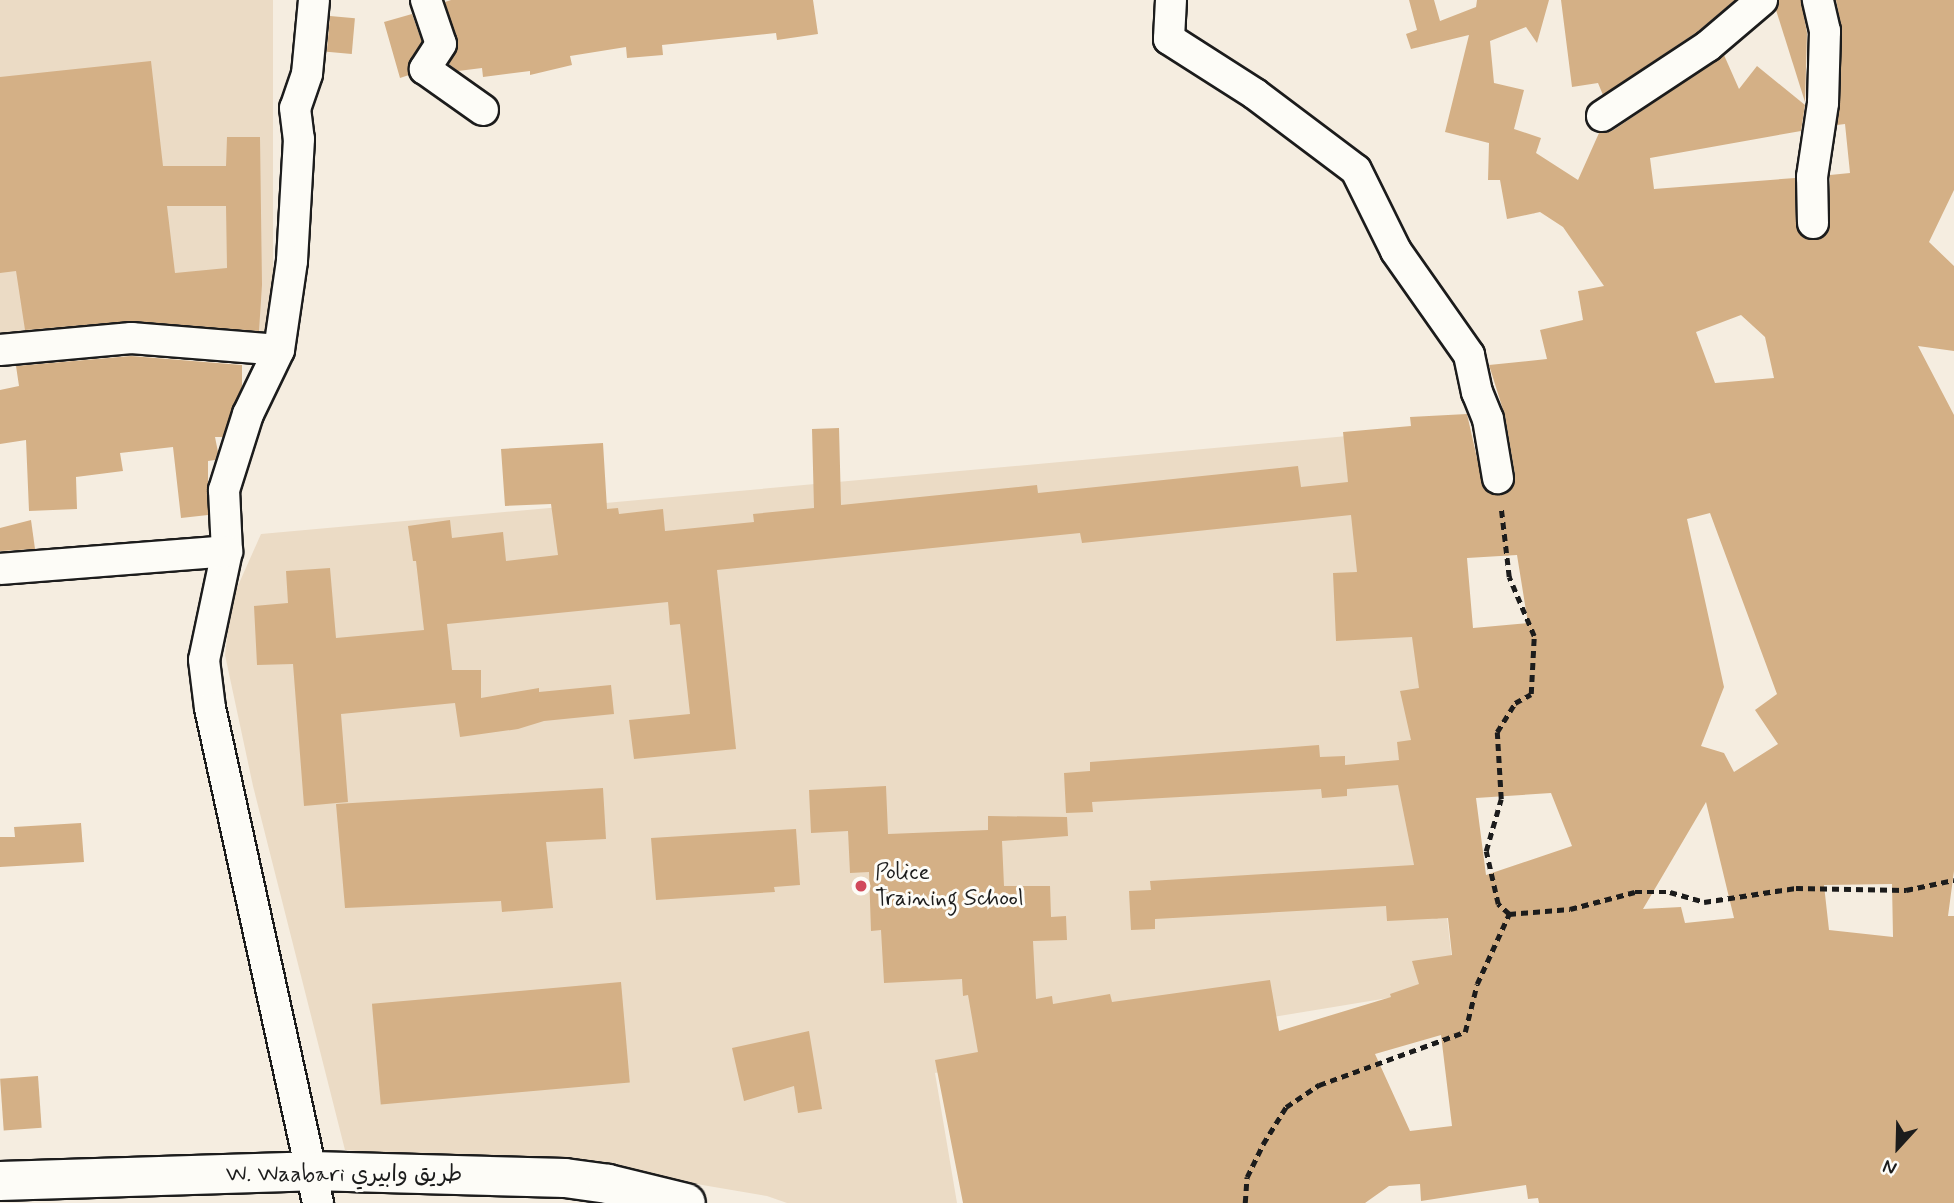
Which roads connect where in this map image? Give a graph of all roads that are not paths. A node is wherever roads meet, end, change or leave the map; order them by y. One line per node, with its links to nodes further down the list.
1 (314, 0): 10 (street)
2 (426, 0): 6 (street)
3 (1171, 0): 11 (street)
4 (1762, 0): 7 (street)
5 (1818, 0): 8 (street)
6 (483, 110)
7 (1602, 116)
8 (1813, 223)
9 (0, 350): 10 (street)
10 (279, 350): 12 (street)
11 (1498, 478)
12 (227, 551): 13 (street); 15 (street)
13 (0, 569)
14 (0, 1181): 15 (main road, W. Waabari طريق وابيري)
15 (315, 1187): 16 (main road, W. Waabari طريق وابيري)
16 (686, 1203)

